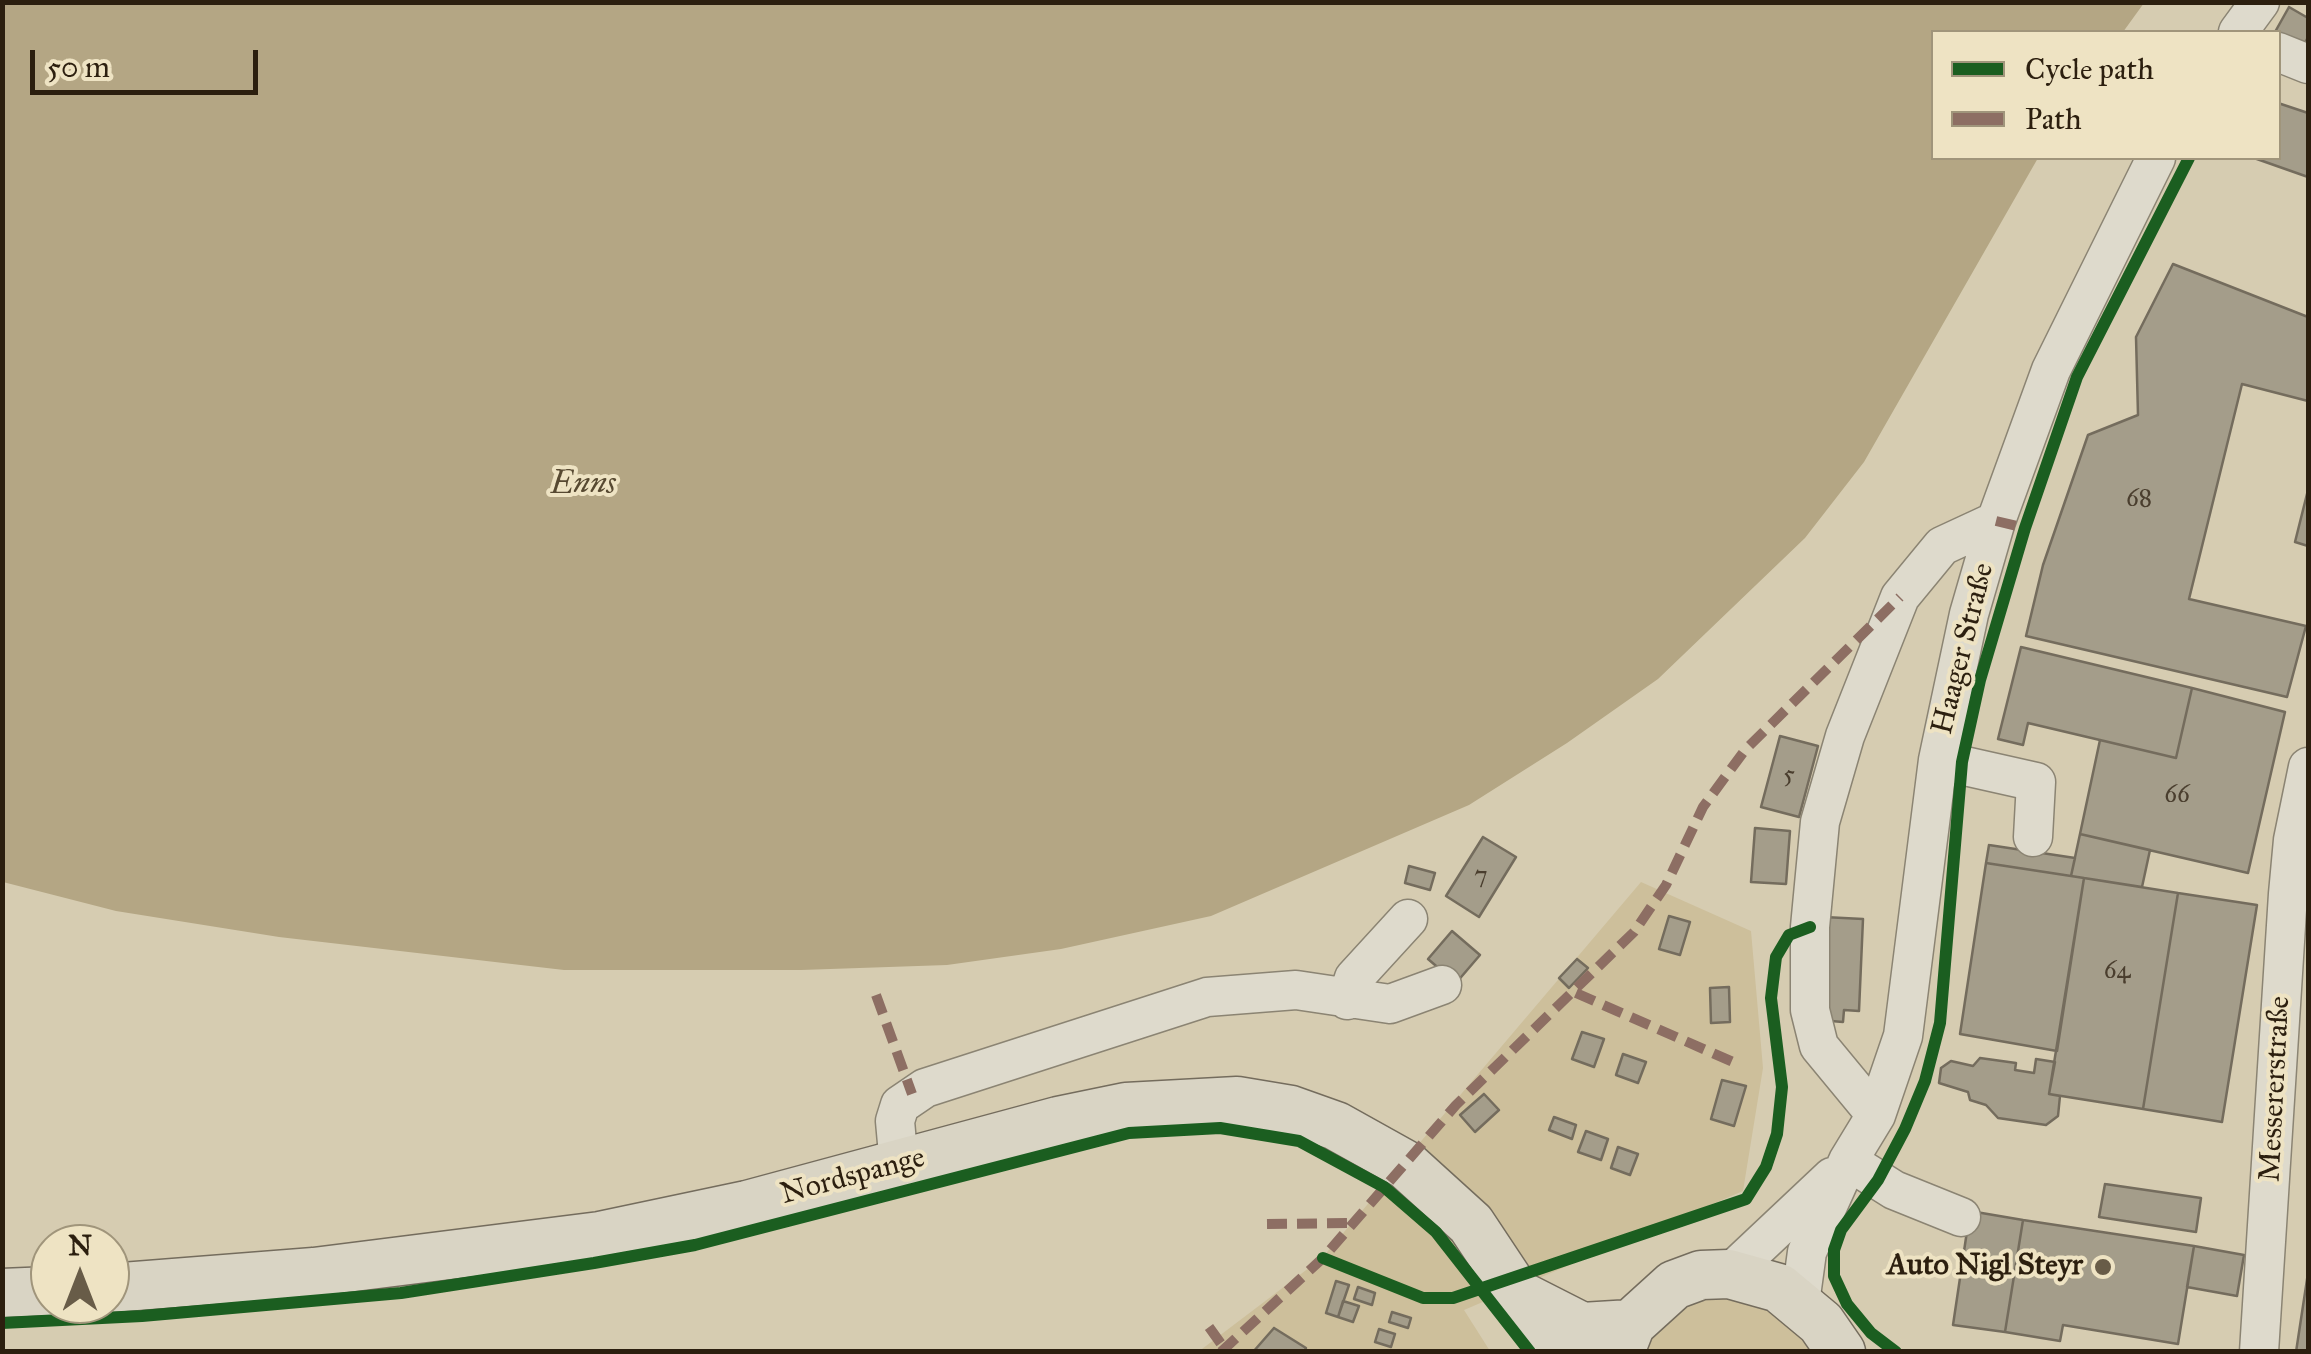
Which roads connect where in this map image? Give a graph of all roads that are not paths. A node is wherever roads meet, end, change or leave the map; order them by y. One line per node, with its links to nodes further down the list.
1 (2260, 2): 2 (street)
2 (2239, 30)
3 (2281, 53): 4 (street)
4 (2308, 64)
5 (2155, 160): 6 (street, Haager Straße)
6 (1996, 520): 7 (street, Haager Straße); 13 (street)
7 (1938, 760): 9 (street); 13 (street, Haager Straße)
8 (2308, 767): 26 (street, Messererstraße)
9 (2034, 837)
10 (1408, 919): 12 (street)
11 (1442, 984): 12 (street)
12 (1347, 1000): 15 (street)
13 (1876, 1115): 14 (street, Haager Straße)
14 (1848, 1161): 16 (street); 17 (street, Haager Straße); 22 (street, Haager Straße)
15 (900, 1165): 18 (main road, Nordspange); 21 (main road, Nordspange)
16 (1961, 1216)
17 (1729, 1274): 22 (main road); 23 (main road)
18 (130, 1286)
19 (30, 1292): 20 (main road)
20 (2, 1294)
21 (1523, 1297): 23 (main road, Nordspange); 24 (main road, Nordspange)
22 (1800, 1303): 25 (main road)
23 (1626, 1338)
24 (1556, 1352)
25 (1841, 1352)
26 (2259, 1352)

